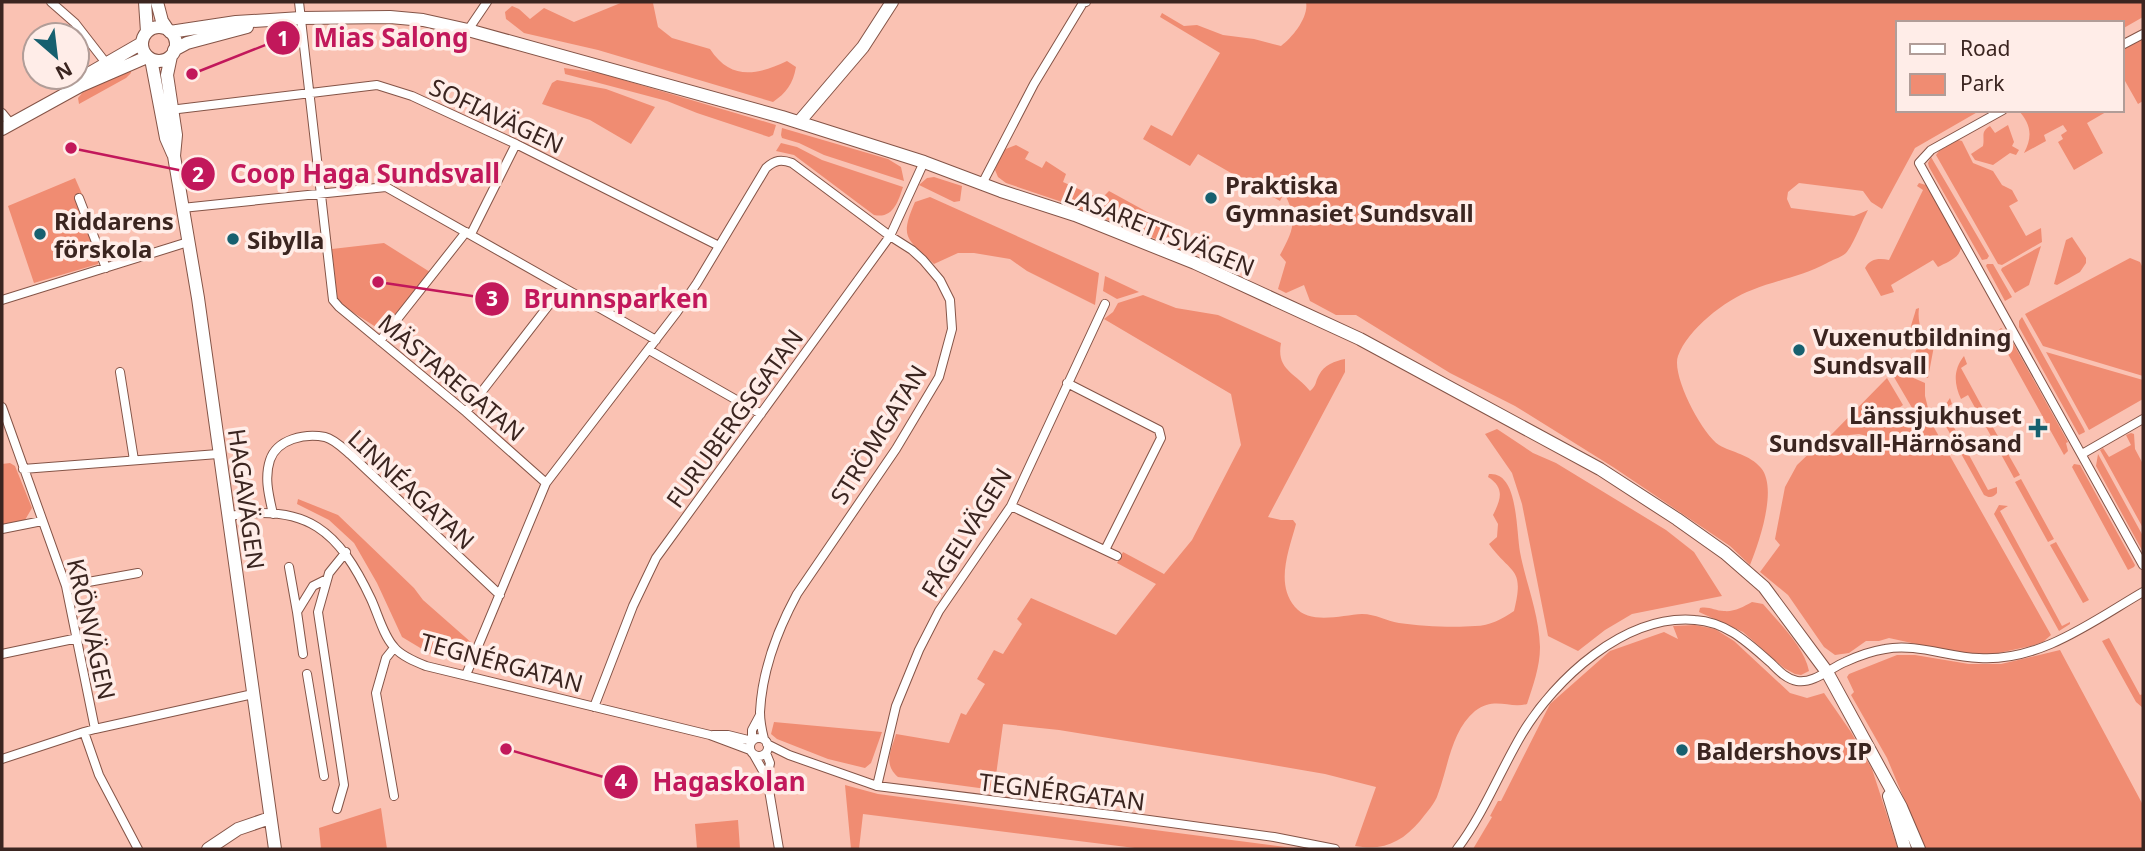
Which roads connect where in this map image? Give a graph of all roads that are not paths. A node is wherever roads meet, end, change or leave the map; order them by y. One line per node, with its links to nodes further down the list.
1 (51, 2): 17 (street)
2 (145, 2): 13 (street)
3 (157, 2): 11 (street)
4 (299, 2): 8 (street)
5 (487, 2): 10 (street)
6 (892, 2): 25 (street)
7 (1086, 2): 29 (street)
8 (301, 18): 9 (street, LASARETTSVÄGEN); 10 (street, LASARETTSVÄGEN); 21 (street)
9 (260, 22): 11 (street, LASARETTSVÄGEN); 15 (street, LASARETTSVÄGEN)
10 (468, 30): 25 (street, LASARETTSVÄGEN)
11 (169, 31): 13 (street); 15 (street)
12 (2143, 34): 14 (street)
13 (144, 38): 16 (street); 17 (street)
14 (2124, 44)
15 (173, 53): 16 (street); 22 (street, HAGAVÄGEN)
16 (149, 58): 19 (street); 22 (street, HAGAVÄGEN)
17 (106, 63): 18 (street)
18 (91, 72)
19 (91, 82)
20 (71, 91): 26 (street)
21 (309, 93): 22 (street, SOFIAVÄGEN); 27 (street, SOFIAVÄGEN); 30 (street)
22 (166, 111): 32 (street, HAGAVÄGEN)
23 (1999, 112): 51 (street)
24 (2, 113): 26 (street)
25 (799, 122): 28 (street, LASARETTSVÄGEN)
26 (6, 127)
27 (516, 144): 33 (street); 36 (street, SOFIAVÄGEN)
28 (924, 162): 29 (street, LASARETTSVÄGEN); 34 (street, FURUBERGSGATAN)
29 (982, 184): 75 (street, LASARETTSVÄGEN)
30 (321, 192): 32 (street); 33 (street); 42 (street, MÄSTAREGATAN)
31 (79, 198): 37 (street)
32 (182, 208): 35 (street, HAGAVÄGEN)
33 (468, 233): 38 (street); 42 (street)
34 (890, 236): 36 (street, STRÖMGATAN); 48 (street, FURUBERGSGATAN); 80 (street, STRÖMGATAN)
35 (188, 242): 37 (street); 50 (street, HAGAVÄGEN)
36 (719, 246): 41 (street)
37 (106, 268): 39 (street)
38 (562, 288): 41 (street); 47 (street)
39 (2, 299)
40 (1105, 304): 45 (street, FÅGELVÄGEN)
41 (656, 340): 43 (street)
42 (380, 341): 47 (street, MÄSTAREGATAN)
43 (649, 350): 48 (street); 54 (street)
44 (120, 372): 52 (street)
45 (1068, 383): 55 (street, FÅGELVÄGEN); 60 (street)
46 (2, 407): 53 (street, KRÖNVÄGEN)
47 (466, 412): 54 (street, MÄSTAREGATAN)
48 (761, 414): 79 (street, FURUBERGSGATAN)
49 (2143, 419): 51 (street)
50 (218, 454): 52 (street); 57 (street, HAGAVÄGEN)
51 (2082, 454): 63 (street)
52 (134, 460): 53 (street)
53 (23, 469): 58 (street, KRÖNVÄGEN)
54 (546, 483): 69 (street)
55 (1010, 506): 60 (street); 89 (street, FÅGELVÄGEN)
56 (273, 514): 57 (street, TEGNÉRGATAN); 61 (street, TEGNÉRGATAN); 69 (street, LINNÉAGATAN)
57 (229, 516): 78 (street, HAGAVÄGEN)
58 (42, 521): 59 (street); 67 (street, KRÖNVÄGEN)
59 (2, 529)
60 (1105, 550): 62 (street)
61 (346, 552): 66 (street); 72 (street, TEGNÉRGATAN)
62 (1117, 556)
63 (2143, 565)
64 (289, 567): 70 (street)
65 (138, 573): 67 (street)
66 (327, 579): 70 (street); 91 (street)
67 (66, 586): 71 (street, KRÖNVÄGEN)
68 (2143, 592): 75 (street)
69 (500, 595): 77 (street)
70 (297, 612): 74 (street)
71 (78, 638): 73 (street); 81 (street, KRÖNVÄGEN)
72 (394, 648): 77 (street, TEGNÉRGATAN); 90 (street)
73 (2, 654)
74 (303, 654)
75 (1827, 672): 88 (street, LASARETTSVÄGEN); 98 (street)
76 (307, 674): 86 (street)
77 (466, 675): 79 (street, TEGNÉRGATAN)
78 (253, 694): 81 (street); 92 (street, HAGAVÄGEN)
79 (594, 707): 84 (street, TEGNÉRGATAN)
80 (760, 715): 83 (street, STRÖMGATAN); 84 (street, STRÖMGATAN)
81 (94, 729): 82 (street, KRÖNVÄGEN)
82 (84, 732): 85 (street); 93 (street, KRÖNVÄGEN)
83 (765, 746): 84 (street); 84 (street); 87 (street, STRÖMGATAN); 89 (street, TEGNÉRGATAN)
84 (752, 749): 87 (street, STRÖMGATAN)
85 (2, 759)
86 (324, 776)
87 (767, 778): 96 (street, STRÖMGATAN)
88 (1885, 779): 99 (street, LASARETTSVÄGEN); 100 (street, LASARETTSVÄGEN)
89 (877, 786): 97 (street, TEGNÉRGATAN)
90 (394, 796)
91 (337, 809)
92 (270, 818): 94 (street); 95 (street, HAGAVÄGEN)
93 (138, 849)
94 (208, 849)
95 (275, 849)
96 (779, 849)
97 (1335, 849)
98 (1457, 849)
99 (1905, 849)
100 (1919, 849)

